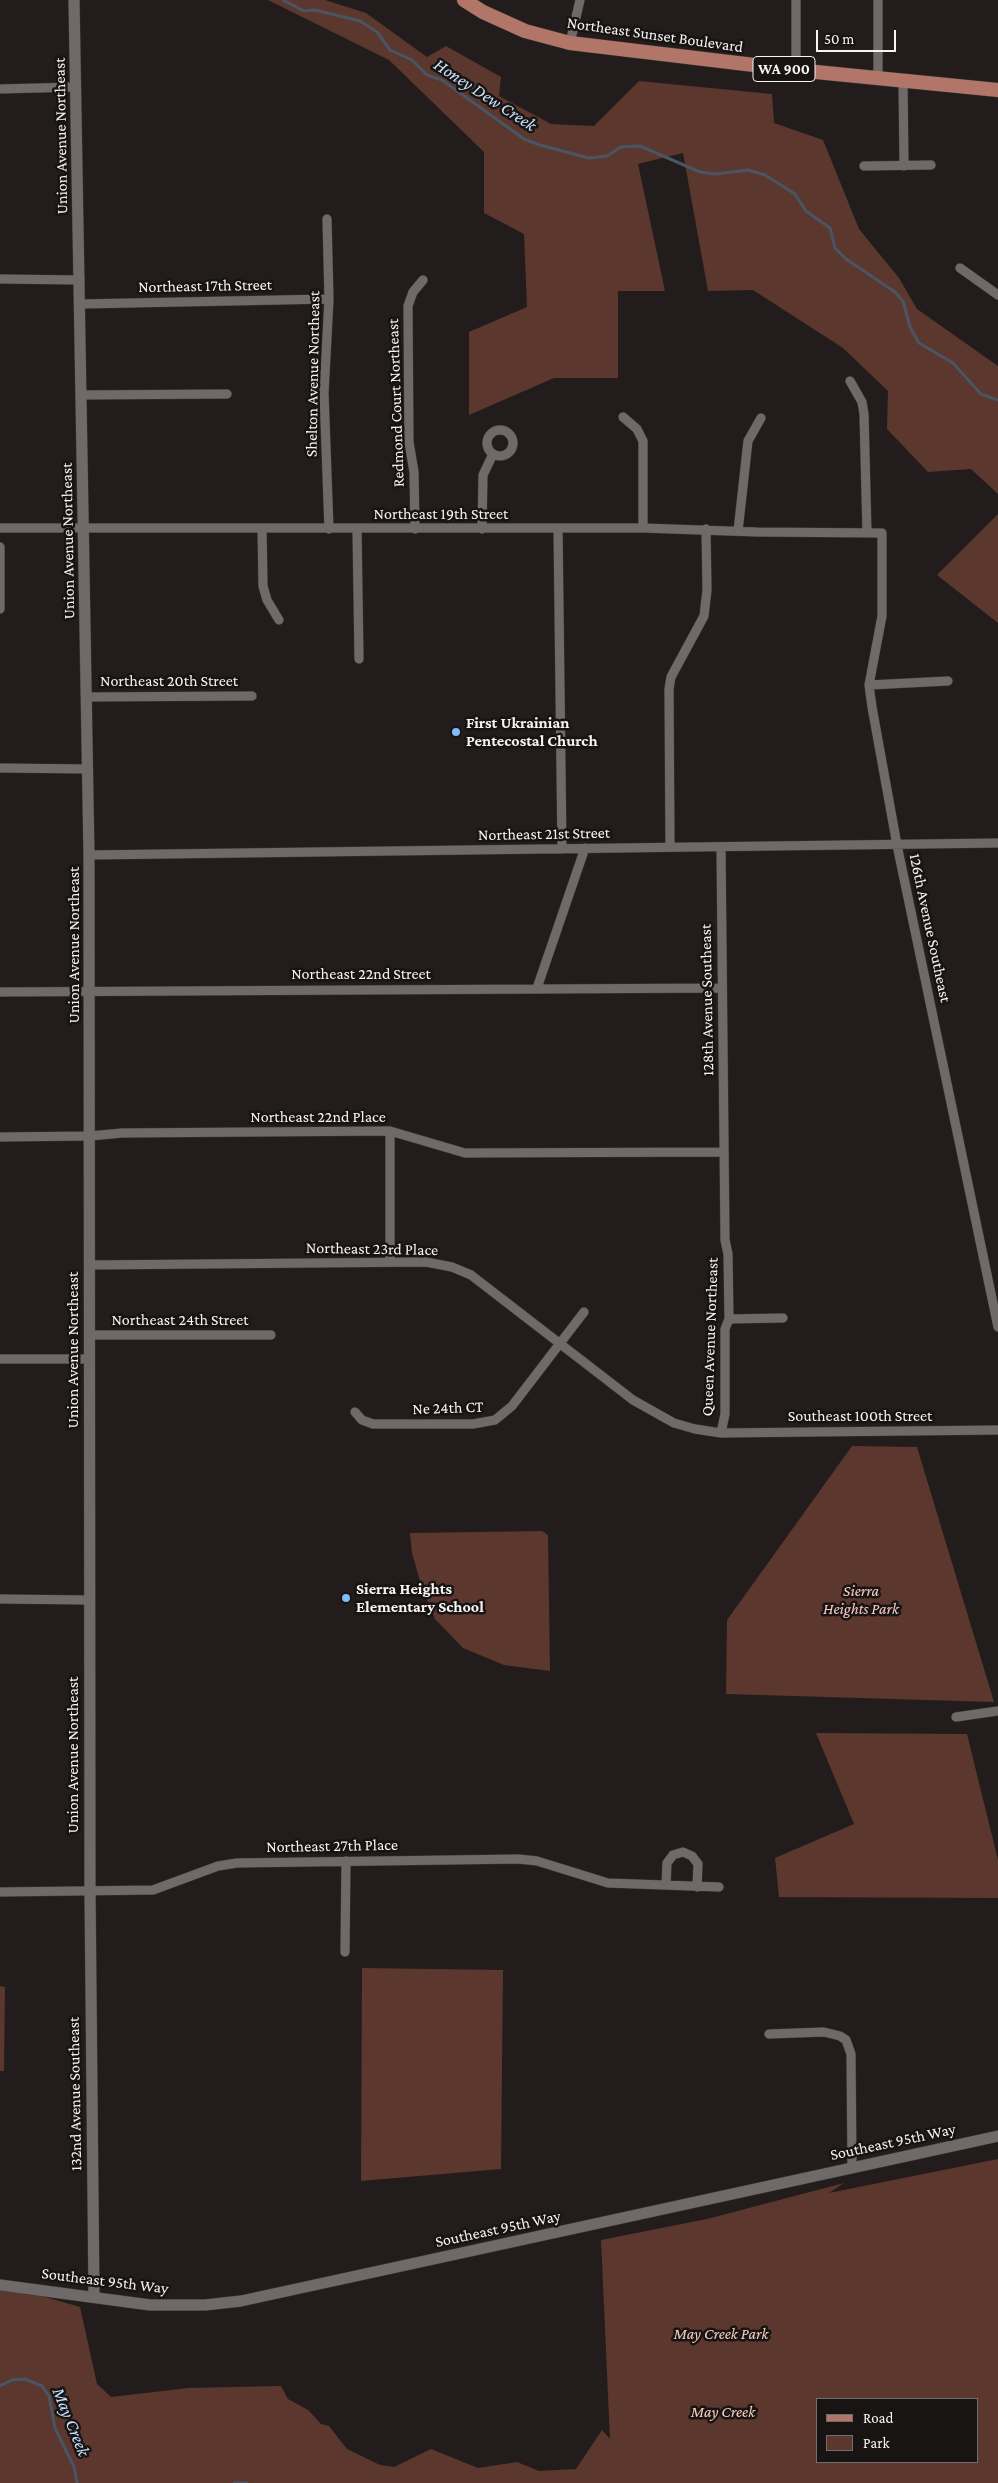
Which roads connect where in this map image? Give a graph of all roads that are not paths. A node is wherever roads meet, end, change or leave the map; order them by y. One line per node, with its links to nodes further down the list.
1 (74, 0): 11 (street, Union Avenue Northeast)
2 (464, 0): 6 (main road, Northeast Sunset Boulevard / WA 900)
3 (580, 0): 6 (street)
4 (796, 0): 7 (street)
5 (878, 0): 8 (street)
6 (570, 43): 7 (main road, Northeast Sunset Boulevard / WA 900)
7 (796, 70): 8 (main road, Northeast Sunset Boulevard / WA 900)
8 (878, 77): 9 (main road, Northeast Sunset Boulevard / WA 900)
9 (903, 80): 12 (main road, Northeast Sunset Boulevard / WA 900); 15 (street)
10 (0, 88): 11 (street)
11 (76, 88): 19 (street, Union Avenue Northeast)
12 (998, 90)
13 (931, 165): 15 (street)
14 (864, 166): 15 (street)
15 (904, 166)
16 (327, 219): 22 (street, Shelton Avenue Northeast)
17 (960, 268): 21 (street)
18 (0, 279): 19 (street)
19 (80, 280): 23 (street, Union Avenue Northeast)
20 (423, 280): 35 (street, Redmond Court Northeast)
21 (998, 295)
22 (329, 299): 23 (street, Northeast 17th Street); 33 (street, Shelton Avenue Northeast)
23 (81, 304): 26 (street, Union Avenue Northeast)
24 (850, 381): 42 (street)
25 (227, 394): 26 (street)
26 (81, 395): 39 (street, Union Avenue Northeast)
27 (623, 417): 31 (street)
28 (761, 418): 40 (street)
29 (493, 454): 36 (street)
30 (0, 528): 39 (street, Northeast 19th Street)
31 (644, 528): 37 (street, Northeast 19th Street); 38 (street, Northeast 19th Street)
32 (262, 529): 33 (street, Northeast 19th Street); 39 (street, Northeast 19th Street); 45 (street)
33 (329, 529): 34 (street, Northeast 19th Street)
34 (357, 529): 35 (street, Northeast 19th Street); 46 (street)
35 (415, 529): 36 (street, Northeast 19th Street)
36 (482, 529): 37 (street, Northeast 19th Street)
37 (558, 529): 58 (street)
38 (706, 529): 40 (street, Northeast 19th Street); 55 (street)
39 (84, 530): 50 (street, Union Avenue Northeast)
40 (738, 531): 42 (street, Northeast 19th Street)
41 (882, 532): 42 (street, Northeast 19th Street); 48 (street, 126th Avenue Southeast)
42 (867, 533)
43 (0, 547): 44 (street)
44 (0, 609)
45 (279, 620)
46 (359, 659)
47 (948, 681): 48 (street)
48 (869, 685): 54 (street, 126th Avenue Southeast)
49 (252, 696): 50 (street, Northeast 20th Street)
50 (87, 697): 52 (street, Union Avenue Northeast)
51 (0, 768): 52 (street)
52 (88, 769): 59 (street, Union Avenue Northeast)
53 (998, 843): 54 (street, Northeast 21st Street)
54 (897, 845): 57 (street, Northeast 21st Street); 73 (street, 126th Avenue Southeast)
55 (670, 847): 56 (street, Northeast 21st Street); 57 (street, Northeast 21st Street)
56 (585, 848): 58 (street, Northeast 21st Street); 60 (street)
57 (721, 848): 61 (street, 128th Avenue Southeast)
58 (562, 849): 59 (street, Northeast 21st Street)
59 (89, 855): 63 (street, Union Avenue Northeast)
60 (537, 988): 61 (street, Northeast 22nd Street); 63 (street, Northeast 22nd Street)
61 (722, 988): 67 (street, 128th Avenue Southeast)
62 (0, 992): 63 (street, Northeast 22nd Street)
63 (90, 992): 65 (street, Union Avenue Northeast)
64 (390, 1131): 65 (street, Northeast 22nd Place); 67 (street, Northeast 22nd Place); 68 (street)
65 (90, 1136): 66 (street, Northeast 22nd Place); 69 (street, Union Avenue Northeast)
66 (0, 1137)
67 (724, 1152): 72 (street, Queen Avenue Northeast)
68 (390, 1261): 69 (street, Northeast 23rd Place); 76 (street, Northeast 23rd Place)
69 (90, 1265): 74 (street, Union Avenue Northeast)
70 (584, 1312): 76 (street, Ne 24th CT)
71 (783, 1318): 72 (street)
72 (729, 1319): 81 (street, Queen Avenue Northeast)
73 (998, 1327)
74 (90, 1335): 75 (street, Northeast 24th Street); 78 (street, Union Avenue Northeast)
75 (271, 1335)
76 (560, 1343): 79 (street, Ne 24th CT); 81 (street, Northeast 23rd Place)
77 (0, 1359): 78 (street)
78 (89, 1359): 83 (street, Union Avenue Northeast)
79 (354, 1412)
80 (998, 1430): 81 (street, Southeast 100th Street)
81 (722, 1433)
82 (0, 1598): 83 (street)
83 (90, 1600): 90 (street, Union Avenue Northeast)
84 (998, 1711): 85 (street)
85 (956, 1717)
86 (346, 1861): 87 (street, Northeast 27th Place); 90 (street, Northeast 27th Place); 92 (street)
87 (666, 1885): 88 (street, Northeast 27th Place); 88 (street)
88 (697, 1887): 89 (street, Northeast 27th Place)
89 (719, 1887)
90 (90, 1891): 91 (street, Northeast 27th Place); 97 (street, 132nd Avenue Southeast)
91 (0, 1892)
92 (345, 1952)
93 (769, 2034): 95 (street)
94 (998, 2136): 95 (street, Southeast 95th Way)
95 (852, 2167): 97 (street, Southeast 95th Way)
96 (0, 2285): 97 (street, Southeast 95th Way)
97 (94, 2297)

